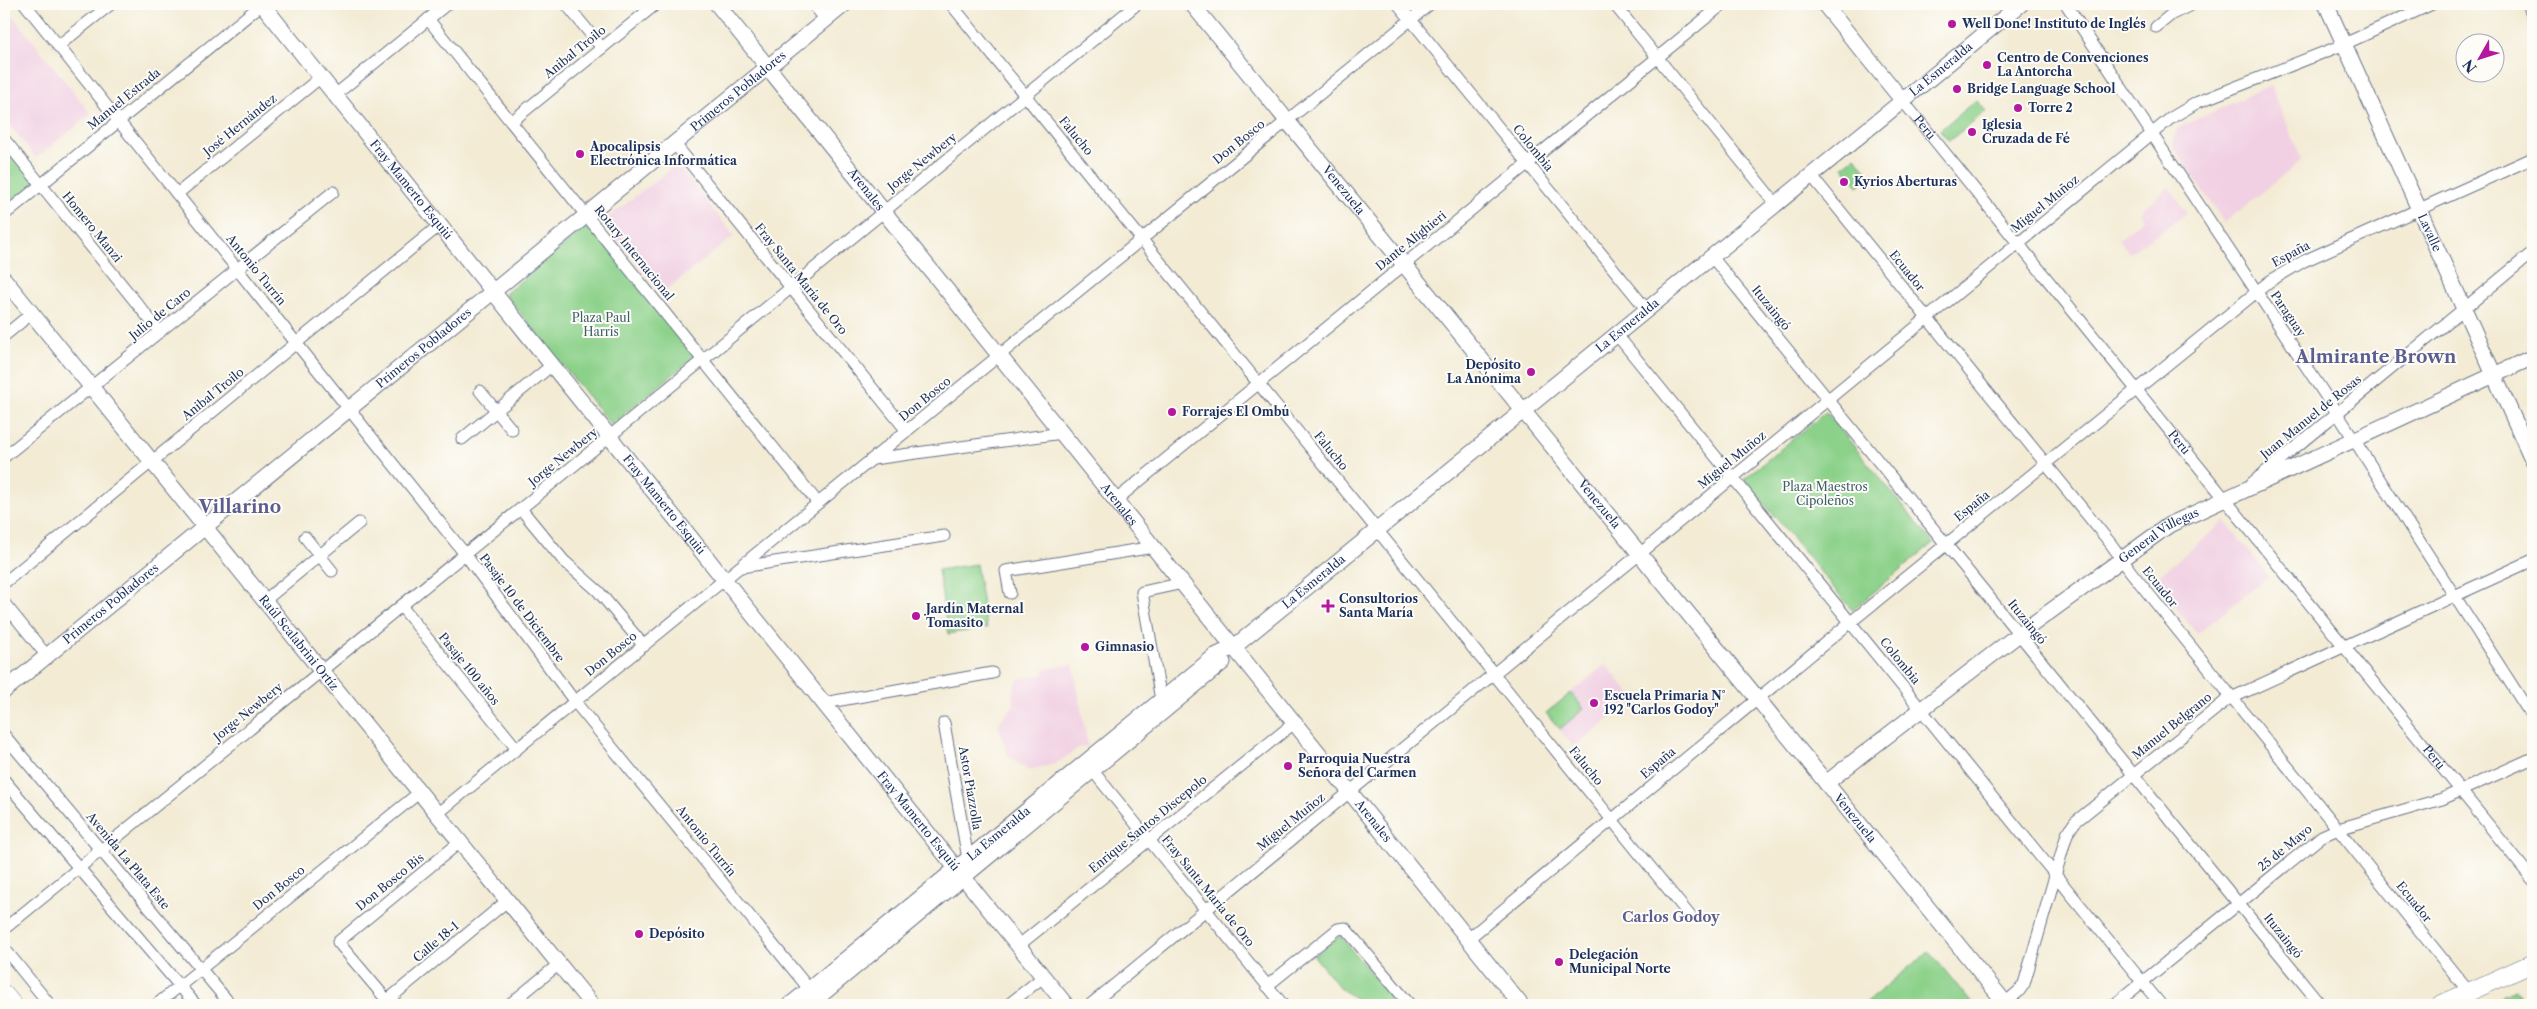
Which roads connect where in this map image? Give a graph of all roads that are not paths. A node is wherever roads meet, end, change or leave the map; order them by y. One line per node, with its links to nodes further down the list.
1 (25, 4): 30 (street, Antonio Turrín)
2 (111, 4): 30 (street)
3 (262, 4): 34 (street, Fray Mamerto Esquiú); 38 (street, Manuel Estrada)
4 (447, 4): 25 (street)
5 (566, 4): 31 (street)
6 (656, 4): 31 (street, Anibal Troilo)
7 (717, 4): 33 (street, Arenales)
8 (813, 4): 26 (street)
9 (845, 4): 26 (street, Primeros Pobladores)
10 (951, 4): 36 (street, Falucho)
11 (1137, 4): 36 (street, Jorge Newbery)
12 (1192, 4): 39 (street, Venezuela)
13 (1398, 4): 27 (street, Colombia)
14 (1430, 4): 27 (street, Don Bosco)
15 (1614, 4): 32 (street)
16 (1723, 4): 32 (street, Dante Alighieri)
17 (1824, 4): 37 (street, Perú)
18 (2021, 4): 37 (street, La Esmeralda)
19 (2066, 4): 41 (street, Paraguay)
20 (2193, 4): 28 (street)
21 (2326, 4): 29 (street, Lavalle)
22 (2432, 4): 29 (street, Miguel Muñoz)
23 (2528, 4): 24 (street)
24 (2533, 16)
25 (428, 19): 35 (street); 40 (street, Rotary Internacional)
26 (826, 20): 33 (street, Primeros Pobladores)
27 (1411, 20): 39 (street, Don Bosco); 45 (street, Colombia)
28 (2156, 27)
29 (2344, 44): 41 (street, Miguel Muñoz); 51 (street, Lavalle)
30 (58, 46): 38 (street, Antonio Turrín)
31 (602, 48): 40 (street, Anibal Troilo)
32 (1657, 57): 45 (street, Dante Alighieri); 50 (street)
33 (768, 67): 43 (street, Primeros Pobladores); 52 (street, Arenales)
34 (321, 78): 35 (street, Fray Mamerto Esquiú); 49 (street, José Hernández)
35 (335, 94): 55 (street, Fray Mamerto Esquiú)
36 (1025, 96): 52 (street, Jorge Newbery); 56 (street, Falucho)
37 (1902, 101): 46 (street, La Esmeralda); 57 (street, Perú)
38 (118, 121): 47 (street, Manuel Estrada); 49 (street, Antonio Turrín)
39 (1287, 121): 56 (street, Don Bosco); 60 (street, Venezuela)
40 (511, 122): 54 (street, Rotary Internacional)
41 (2152, 133): 57 (street, Miguel Muñoz); 65 (street, Paraguay)
42 (4, 139): 47 (street, Homero Manzi)
43 (674, 144): 54 (street, Primeros Pobladores); 63 (street, Fray Santa María de Oro)
44 (2533, 158): 51 (street, España)
45 (1528, 163): 60 (street, Dante Alighieri); 67 (street, Colombia)
46 (1811, 175): 50 (street, La Esmeralda); 69 (street, Ecuador)
47 (41, 185): 53 (street, Manuel Estrada); 70 (street, Homero Manzi)
48 (333, 192): 61 (street, Julio de Caro)
49 (177, 194): 61 (street, Antonio Turrín)
50 (1776, 204): 59 (street, La Esmeralda)
51 (2419, 209): 65 (street, España); 66 (street, Lavalle)
52 (884, 211): 63 (street, Jorge Newbery); 74 (street, Arenales)
53 (4, 215)
54 (586, 215): 64 (street, Primeros Pobladores); 76 (street, Rotary Internacional)
55 (440, 225): 64 (street, Fray Mamerto Esquiú); 73 (street, Anibal Troilo)
56 (1142, 240): 74 (street, Don Bosco); 79 (street, Falucho)
57 (2018, 244): 69 (street, Miguel Muñoz); 81 (street, Perú)
58 (2533, 252): 66 (street, Juan Manuel de Rosas)
59 (1712, 257): 67 (street, La Esmeralda); 83 (street, Ituzaingó)
60 (1404, 265): 79 (street, Dante Alighieri); 86 (street, Venezuela)
61 (237, 269): 70 (street, Julio de Caro); 73 (street, Antonio Turrín)
62 (4, 279): 68 (street, Raúl Scalabrini Ortíz)
63 (791, 288): 76 (street, Jorge Newbery); 89 (street, Fray Santa María de Oro)
64 (493, 291): 77 (street, Fray Mamerto Esquiú); 84 (street, Primeros Pobladores)
65 (2257, 292): 81 (street, España); 87 (street, Paraguay)
66 (2464, 309): 78 (street, Lavalle); 87 (street, Juan Manuel de Rosas)
67 (1647, 310): 71 (street, La Esmeralda)
68 (32, 313): 72 (street); 80 (street, Raúl Scalabrini Ortíz)
69 (1927, 318): 83 (street, Miguel Muñoz); 98 (street, Ecuador)
70 (160, 332): 80 (street, Julio de Caro)
71 (1617, 334): 86 (street, La Esmeralda); 99 (street, Colombia)
72 (4, 336)
73 (296, 343): 84 (street, Antonio Turrín); 97 (street, Anibal Troilo)
74 (1000, 356): 89 (street, Don Bosco); 90 (street, Arenales)
75 (2533, 357): 78 (street, General Villegas)
76 (703, 360): 91 (street, Jorge Newbery); 103 (street, Rotary Internacional)
77 (552, 364): 85 (street); 91 (street, Fray Mamerto Esquiú)
78 (2494, 375): 93 (street, General Villegas); 96 (street, Lavalle)
79 (1259, 383): 102 (street, Dante Alighieri); 107 (street, Falucho)
80 (91, 387): 94 (street, Julio de Caro); 97 (street, Raúl Scalabrini Ortíz)
81 (2136, 390): 98 (street, España); 101 (street, Perú)
82 (480, 391): 85 (street)
83 (1828, 400): 99 (street, Miguel Muñoz); 110 (street, Ituzaingó)
84 (349, 409): 106 (street, Primeros Pobladores); 112 (street, Antonio Turrín)
85 (496, 411): 88 (street); 92 (street)
86 (1522, 412): 107 (street, La Esmeralda); 113 (street, Venezuela)
87 (2337, 413): 93 (street, Paraguay); 100 (street, Juan Manuel de Rosas)
88 (512, 430)
89 (907, 431): 95 (street, Don Bosco)
90 (1062, 433): 95 (street); 102 (street, Arenales)
91 (610, 436): 104 (street, Jorge Newbery); 119 (street, Fray Mamerto Esquiú)
92 (462, 439)
93 (2354, 439): 100 (street, General Villegas); 123 (street, Paraguay)
94 (4, 458)
95 (873, 459): 103 (street, Don Bosco)
96 (2533, 461)
97 (152, 462): 106 (street, Raúl Scalabrini Ortíz); 120 (street, Anibal Troilo)
98 (2046, 464): 110 (street, España); 115 (street, Ecuador)
99 (1733, 478): 113 (street, Miguel Muñoz); 127 (street, Colombia)
100 (2244, 489): 101 (street, General Villegas)
101 (2224, 498): 115 (street, General Villegas); 130 (street, Perú)
102 (1116, 500): 111 (street, Arenales)
103 (818, 503): 117 (street, Don Bosco)
104 (521, 509): 112 (street, Jorge Newbery); 129 (street)
105 (359, 523): 114 (street)
106 (205, 527): 124 (street, Raúl Scalabrini Ortíz); 132 (street, Primeros Pobladores)
107 (1377, 530): 131 (street, La Esmeralda); 135 (street, Falucho)
108 (944, 536): 117 (street)
109 (305, 537): 114 (street)
110 (1946, 544): 127 (street, España); 128 (street, Ituzaingó)
111 (1154, 547): 121 (street, Arenales); 122 (street)
112 (465, 554): 126 (street, Jorge Newbery); 140 (street, Pasaje 10 de Diciembre)
113 (1639, 554): 135 (street, Miguel Muñoz); 138 (street, Venezuela)
114 (320, 555): 118 (street); 124 (street)
115 (2121, 559): 128 (street, General Villegas); 137 (street, Ecuador)
116 (2533, 560): 123 (street, Manuel Belgrano)
117 (740, 567): 119 (street, Don Bosco)
118 (332, 571)
119 (724, 580): 129 (street, Don Bosco); 141 (street, Fray Mamerto Esquiú)
120 (4, 583)
121 (1183, 583): 131 (street, Arenales); 139 (street)
122 (1010, 593)
123 (2454, 596): 130 (street, Manuel Belgrano); 143 (street, Paraguay)
124 (264, 600): 133 (street, Raúl Scalabrini Ortíz)
125 (4, 603): 132 (street)
126 (400, 606): 133 (street, Jorge Newbery); 147 (street, Pasaje 100 años)
127 (1850, 622): 138 (street, España); 142 (street, Colombia)
128 (2019, 634): 142 (street, General Villegas); 150 (street, Ituzaingó)
129 (644, 646): 140 (street, Don Bosco)
130 (2344, 646): 137 (street, Manuel Belgrano); 153 (street, Perú)
131 (1234, 647): 139 (street, La Esmeralda); 145 (street, Arenales); 149 (street, La Esmeralda)
132 (47, 656): 136 (street, Primeros Pobladores)
133 (321, 671): 154 (street, Raúl Scalabrini Ortíz); 161 (street, Jorge Newbery)
134 (992, 673): 141 (street)
135 (1494, 674): 155 (street, Miguel Muñoz); 157 (street, Falucho)
136 (4, 691)
137 (2232, 698): 150 (street, Manuel Belgrano); 158 (street, Ecuador)
138 (1757, 699): 152 (street, Venezuela); 157 (street, España)
139 (1161, 700): 163 (street, La Esmeralda)
140 (575, 702): 147 (street, Don Bosco); 182 (street, Antonio Turrín)
141 (824, 703): 163 (street, Fray Mamerto Esquiú)
142 (1921, 710): 152 (street, General Villegas); 164 (street, Colombia)
143 (2533, 718)
144 (944, 723): 163 (street, Astor Piazzolla)
145 (1294, 723): 155 (street, Arenales); 159 (street, Enrique Santos Discepolo)
146 (4, 735): 161 (street, Avenida La Plata Este)
147 (517, 749): 156 (street, Don Bosco)
148 (2533, 758): 153 (street, 25 de Mayo)
149 (1093, 771): 159 (street, Fray Santa María de Oro); 163 (street, La Esmeralda)
150 (2133, 775): 164 (street, Manuel Belgrano); 167 (street, Ituzaingó)
151 (4, 780): 162 (street)
152 (1826, 784): 199 (street, Venezuela)
153 (2461, 791): 158 (street, 25 de Mayo); 165 (street, Perú)
154 (420, 792): 156 (street, Raúl Scalabrini Ortíz); 176 (street, Don Bosco)
155 (1350, 792): 168 (street, Miguel Muñoz); 171 (street, Arenales)
156 (437, 814): 160 (street, Raúl Scalabrini Ortíz)
157 (1612, 819): 169 (street, Falucho); 171 (street, España)
158 (2338, 829): 167 (street, 25 de Mayo); 183 (street, Ecuador)
159 (1149, 840): 168 (street, Fray Santa María de Oro); 172 (street, Enrique Santos Discepolo)
160 (460, 842): 166 (street, Raúl Scalabrini Ortíz); 184 (street, Don Bosco Bis)
161 (101, 850): 162 (street, Jorge Newbery); 176 (street, Avenida La Plata Este)
162 (79, 868): 170 (street, Jorge Newbery); 179 (street)
163 (963, 868): 172 (street, Fray Mamerto Esquiú); 182 (street, La Esmeralda)
164 (2055, 875): 178 (street, Colombia); 199 (street, Manuel Belgrano)
165 (2533, 880)
166 (508, 901): 175 (street, Raúl Scalabrini Ortíz); 184 (street, Calle 18-1)
167 (2238, 904): 178 (street, 25 de Mayo); 202 (street, Ituzaingó)
168 (1206, 910): 180 (street, Fray Santa María de Oro); 195 (street, Miguel Muñoz)
169 (1690, 916)
170 (4, 929)
171 (1468, 939): 198 (street, Arenales)
172 (1018, 946): 177 (street, Fray Mamerto Esquiú)
173 (4, 948): 186 (street)
174 (2533, 963): 183 (main road)
175 (559, 964): 190 (street); 191 (street, Raúl Scalabrini Ortíz)
176 (201, 969): 179 (street, Don Bosco); 189 (street, Avenida La Plata Este)
177 (1043, 977): 193 (street); 194 (street, Fray Mamerto Esquiú)
178 (2142, 982): 200 (street, 25 de Mayo); 201 (street, Colombia)
179 (180, 986): 187 (street, Don Bosco); 188 (street)
180 (1267, 986): 196 (street, Fray Santa María de Oro); 197 (street)
181 (4, 994): 185 (main road)
182 (812, 998): 192 (street, La Esmeralda)
183 (2455, 1000)
184 (386, 1004)
185 (13, 1005)
186 (50, 1005)
187 (156, 1005)
188 (196, 1005)
189 (231, 1005)
190 (509, 1005)
191 (592, 1005)
192 (790, 1005)
193 (1008, 1005)
194 (1066, 1005)
195 (1090, 1005)
196 (1283, 1005)
197 (1410, 1005)
198 (1521, 1005)
199 (2005, 1005)
200 (2114, 1005)
201 (2161, 1005)
202 (2321, 1005)

